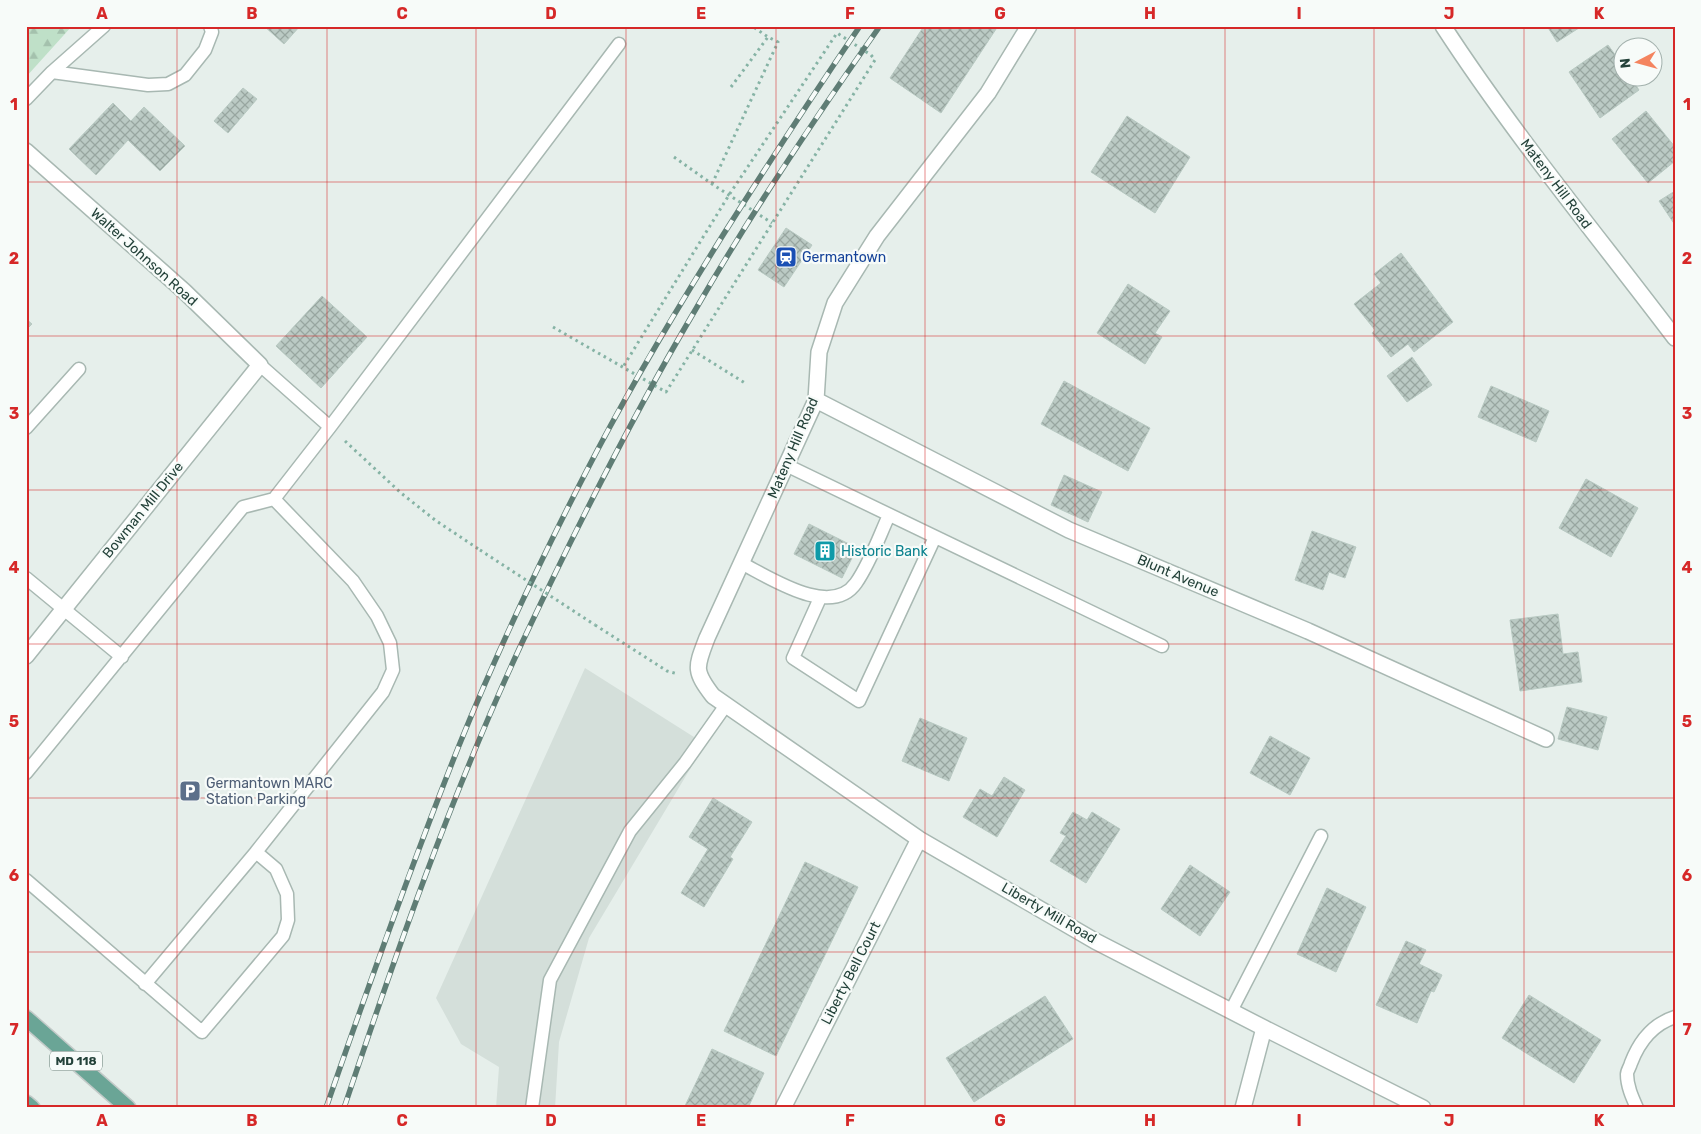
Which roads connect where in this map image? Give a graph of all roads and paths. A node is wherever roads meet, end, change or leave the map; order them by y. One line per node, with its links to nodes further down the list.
1 (104, 26): 8 (lane)
2 (210, 26): 8 (lane)
3 (752, 26): 6 (path)
4 (1029, 26): 23 (street, Mateny Hill Road)
5 (1443, 26): 17 (street, Mateny Hill Road)
6 (768, 38): 9 (path); 13 (path)
7 (619, 44): 24 (lane)
8 (52, 72): 10 (lane)
9 (731, 88)
10 (26, 99)
11 (26, 151): 19 (street, Walter Johnson Road)
12 (674, 157): 13 (path)
13 (712, 184): 14 (path)
14 (729, 195): 15 (path); 15 (path); 20 (path)
15 (772, 223): 18 (path)
16 (553, 327): 20 (path)
17 (1675, 338)
18 (692, 350): 20 (path); 22 (path)
19 (260, 365): 24 (lane); 33 (street, Bowman Mill Drive)
20 (623, 367)
21 (79, 369): 25 (lane)
22 (745, 383)
23 (816, 400): 26 (street, Mateny Hill Road); 39 (street, Blunt Avenue)
24 (330, 427): 27 (lane); 37 (path, bridge)
25 (26, 428)
26 (786, 465): 28 (lane); 30 (street, Mateny Hill Road)
27 (274, 499): 36 (lane); 43 (lane)
28 (889, 514): 29 (lane); 32 (lane)
29 (935, 537): 32 (lane); 34 (lane)
30 (741, 563): 32 (lane); 37 (street, Mateny Hill Road)
31 (26, 578): 33 (lane)
32 (820, 598)
33 (63, 609): 35 (street, Bowman Mill Drive); 36 (lane)
34 (1162, 646)
35 (26, 656)
36 (122, 657): 40 (lane)
37 (700, 679): 38 (street, Liberty Mill Road)
38 (726, 705): 42 (street, Liberty Mill Road); 53 (lane)
39 (1546, 739)
40 (26, 773)
41 (1321, 836): 46 (lane)
42 (919, 839): 46 (street, Liberty Mill Road); 54 (street, Liberty Bell Court)
43 (256, 852): 45 (lane); 45 (lane)
44 (26, 880): 45 (lane)
45 (145, 984)
46 (1231, 1012): 49 (street, Liberty Mill Road)
47 (1675, 1016): 57 (lane)
48 (26, 1018): 52 (main road, MD 118)
49 (1264, 1028): 55 (street); 56 (street, Liberty Mill Road)
50 (26, 1103): 51 (main road)
51 (32, 1108)
52 (128, 1108)
53 (532, 1108)
54 (783, 1108)
55 (1243, 1108)
56 (1423, 1108)
57 (1637, 1108)

